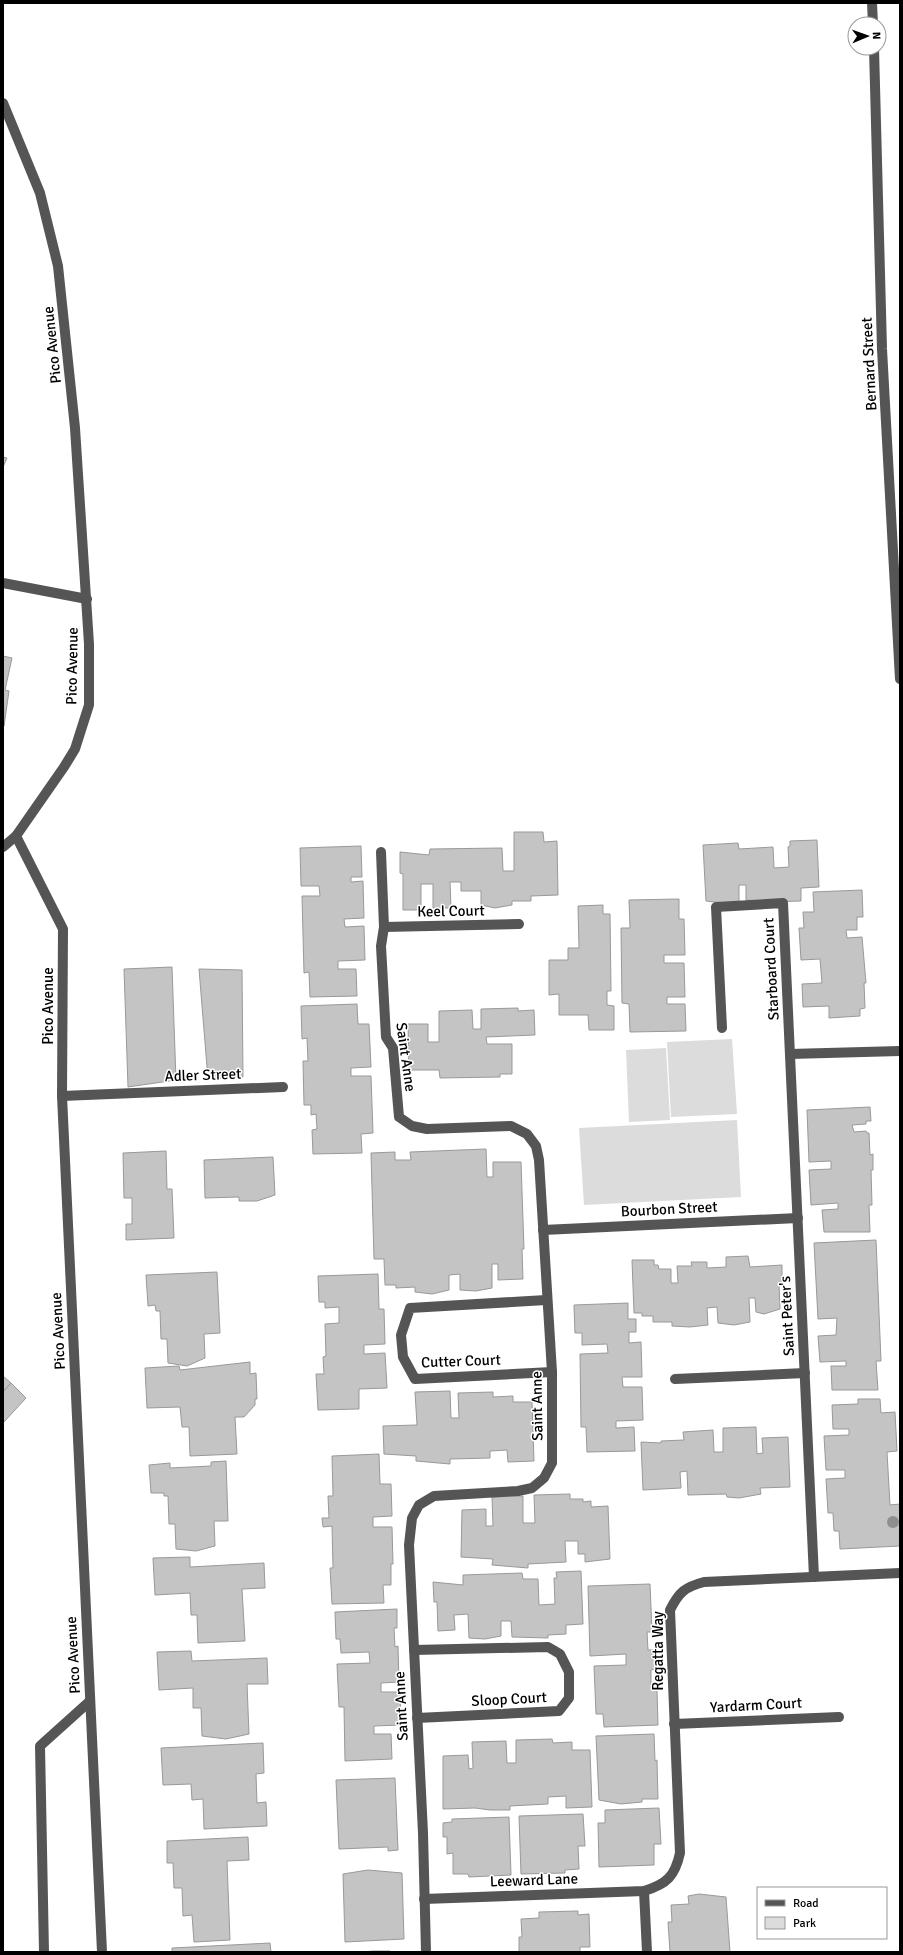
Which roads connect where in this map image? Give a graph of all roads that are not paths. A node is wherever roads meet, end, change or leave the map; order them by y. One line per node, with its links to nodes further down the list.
1 (872, 3): 2 (street)
2 (873, 16)
3 (874, 56): 7 (street, Bernard Street)
4 (3, 103): 6 (street, Pico Avenue)
5 (3, 584): 6 (street)
6 (87, 599): 8 (street, Pico Avenue)
7 (900, 679)
8 (16, 836): 9 (street); 17 (street, Pico Avenue)
9 (3, 848)
10 (380, 852): 12 (street)
11 (519, 924): 12 (street, Keel Court)
12 (384, 927): 19 (street, Saint Anne)
13 (722, 1028): 15 (street, Starboard Court)
14 (900, 1051): 15 (street)
15 (790, 1054): 18 (street, Saint Peter's)
16 (283, 1087): 17 (street, Adler Street)
17 (62, 1096): 27 (street, Pico Avenue)
18 (798, 1218): 19 (street, Bourbon Street); 22 (street, Saint Peter's)
19 (542, 1230): 20 (street, Saint Anne)
20 (546, 1300): 21 (street, Saint Anne); 21 (street, Cutter Court)
21 (552, 1372): 26 (street, Saint Anne)
22 (805, 1373): 23 (street); 25 (street, Saint Peter's)
23 (675, 1379)
24 (900, 1573): 25 (street, Regatta Way)
25 (814, 1577): 30 (street, Regatta Way)
26 (414, 1650): 29 (street, Saint Anne); 29 (street, Sloop Court)
27 (90, 1701): 33 (street); 34 (street, Pico Avenue)
28 (839, 1716): 30 (street, Yardarm Court)
29 (417, 1718): 32 (street, Saint Anne)
30 (674, 1724): 31 (street, Regatta Way)
31 (644, 1891): 32 (street, Leeward Lane); 36 (street)
32 (424, 1899): 35 (street, Saint Anne)
33 (44, 1952)
34 (102, 1952)
35 (426, 1952)
36 (647, 1952)

